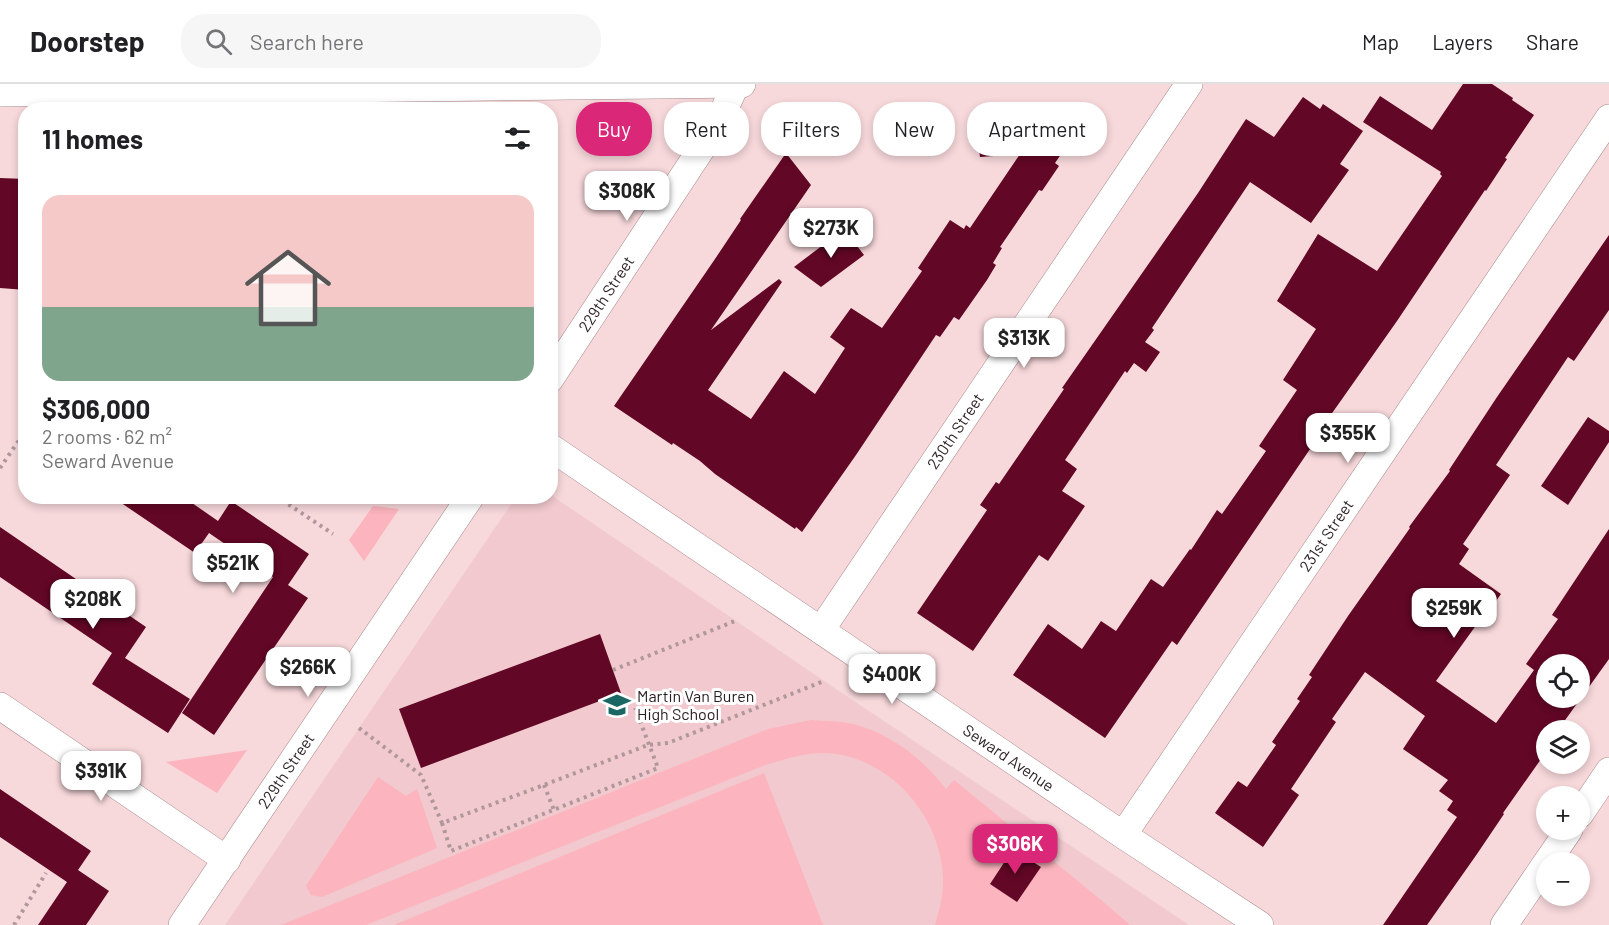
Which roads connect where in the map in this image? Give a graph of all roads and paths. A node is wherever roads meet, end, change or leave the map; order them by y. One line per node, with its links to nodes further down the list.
1 (736, 84): 2 (street); 4 (street); 6 (street, 229th Street)
2 (742, 84)
3 (1189, 84): 14 (street, 230th Street)
4 (0, 93)
5 (1609, 118): 26 (street, 231st Street)
6 (558, 367)
7 (18, 442): 9 (path)
8 (558, 452): 14 (street, Seward Avenue)
9 (0, 468)
10 (288, 504): 12 (path)
11 (466, 504): 28 (street, 229th Street)
12 (333, 534)
13 (735, 621): 15 (path)
14 (821, 630): 26 (street, Seward Avenue)
15 (613, 670)
16 (824, 681): 20 (path)
17 (0, 706): 28 (street)
18 (635, 708): 20 (path)
19 (359, 728): 25 (path)
20 (648, 745): 22 (path); 24 (path)
21 (1609, 771): 23 (street)
22 (544, 785): 24 (path); 25 (path)
23 (1590, 799)
24 (554, 810): 25 (path)
25 (441, 823)
26 (1123, 835): 32 (street, Seward Avenue)
27 (1562, 840): 33 (street)
28 (227, 860): 31 (street, 229th Street)
29 (45, 873): 30 (path)
30 (14, 925)
31 (182, 925)
32 (1260, 925)
33 (1504, 925)

